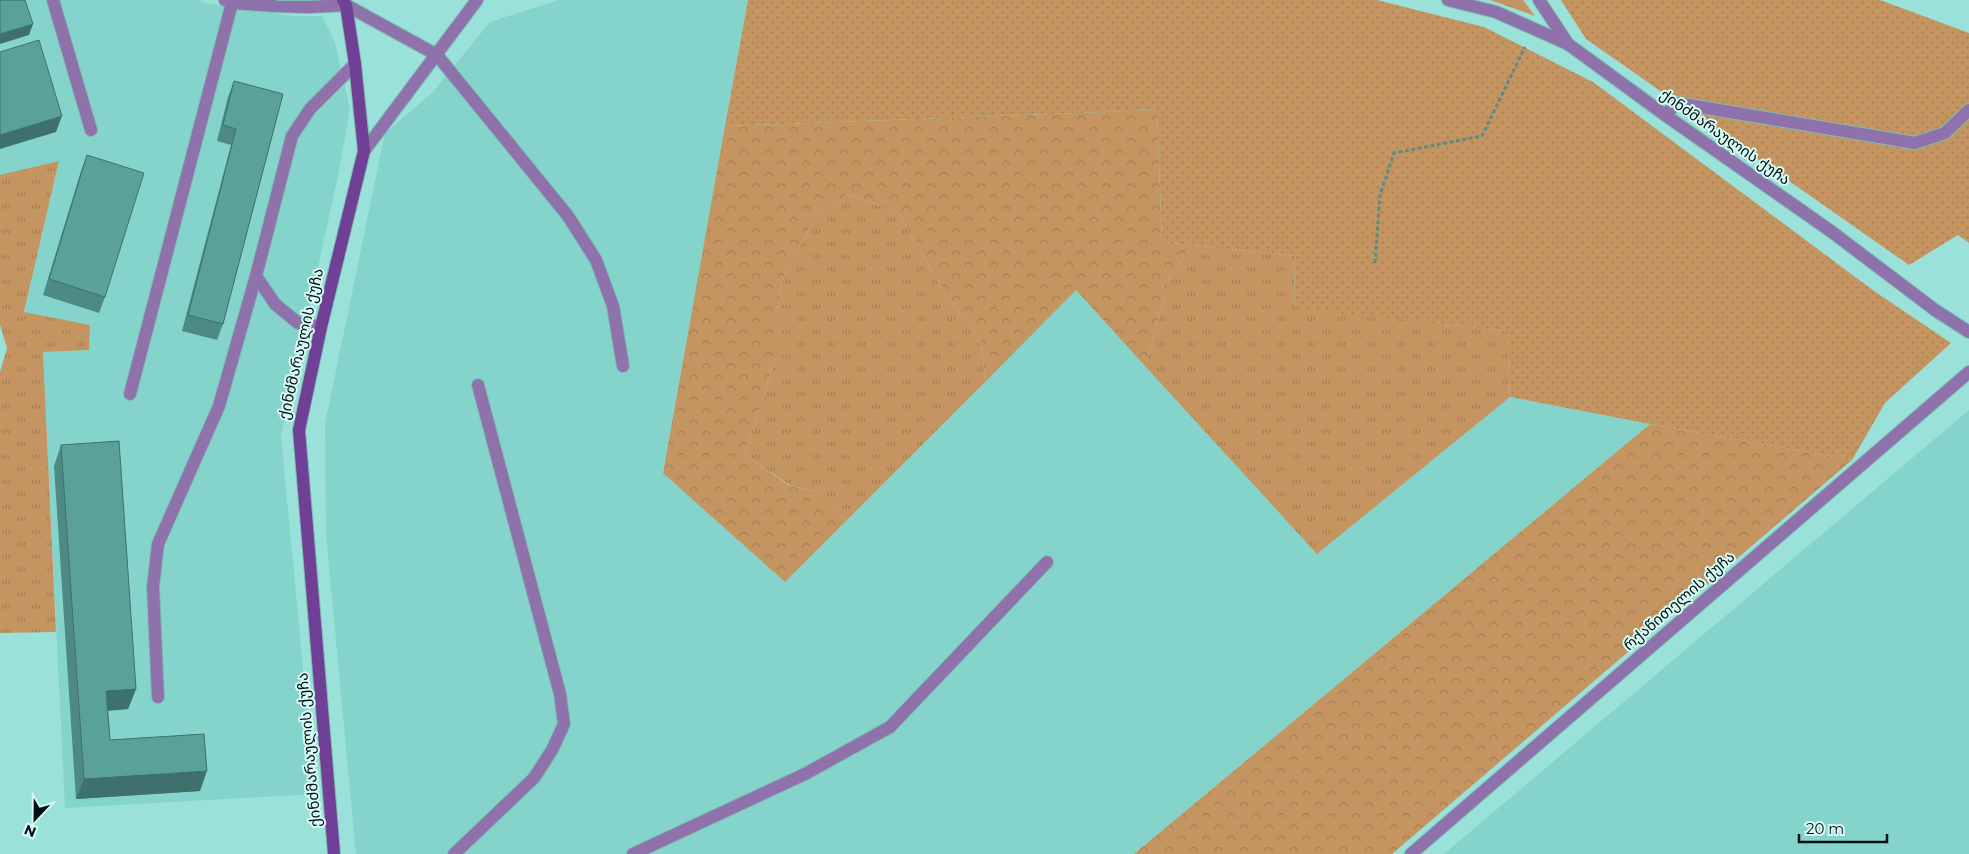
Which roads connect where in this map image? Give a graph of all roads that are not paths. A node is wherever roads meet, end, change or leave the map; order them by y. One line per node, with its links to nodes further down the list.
1 (54, 0): 12 (street)
2 (477, 0): 8 (street, ქინძმარაულის ქუჩა)
3 (1448, 0): 7 (street, ქინძმარაულის ქუჩა)
4 (1539, 0): 7 (street)
5 (228, 2): 6 (street); 20 (street)
6 (345, 2): 8 (street); 9 (main road)
7 (1568, 44): 11 (street, ქინძმარაულის ქუჩა)
8 (437, 55): 13 (street, ქინძმარაულის ქუჩა); 17 (street)
9 (355, 64): 13 (main road); 14 (street)
10 (1969, 110): 11 (street)
11 (1665, 114): 16 (street, ქინძმარაულის ქუჩა)
12 (91, 130)
13 (364, 151): 15 (main road, ქინძმარაულის ქუჩა)
14 (256, 276): 15 (street); 22 (street)
15 (321, 327): 23 (main road, ქინძმარაულის ქუჩა)
16 (1968, 331)
17 (623, 366)
18 (1969, 372): 26 (street, რქაწითელის ქუჩა)
19 (478, 385): 24 (street)
20 (130, 394)
21 (1047, 562): 25 (street)
22 (158, 697)
23 (334, 854)
24 (454, 854)
25 (633, 854)
26 (1410, 854)

